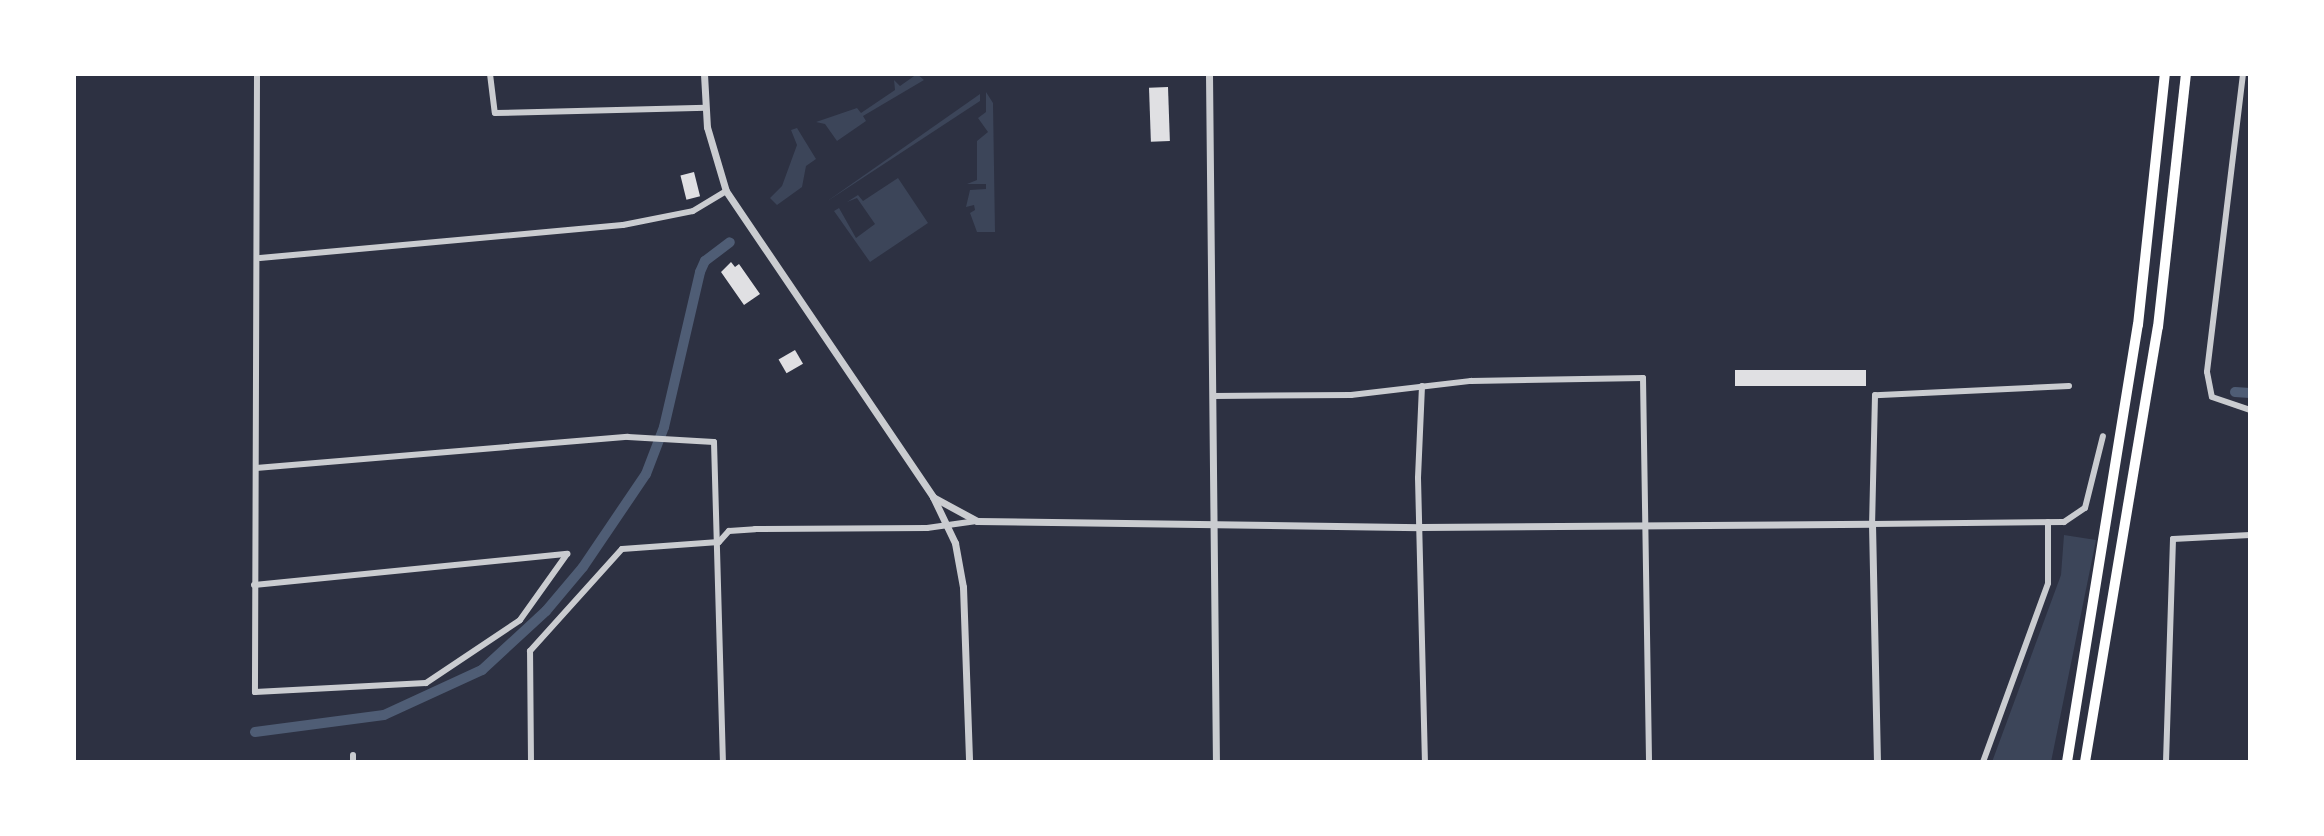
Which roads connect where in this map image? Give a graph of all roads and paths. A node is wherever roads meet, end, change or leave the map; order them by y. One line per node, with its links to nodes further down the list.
1 (257, 74): 10 (street)
2 (490, 74): 8 (street)
3 (704, 74): 8 (street)
4 (1209, 74): 13 (street)
5 (2165, 74): 36 (highway)
6 (2186, 74): 37 (highway)
7 (2243, 74): 14 (street)
8 (706, 108): 9 (street)
9 (726, 191): 10 (street); 17 (street)
10 (260, 258): 16 (street)
11 (1422, 386): 13 (street); 23 (street); 24 (street)
12 (2069, 386): 20 (street)
13 (1213, 396): 22 (street)
14 (2250, 410)
15 (2103, 436): 19 (street)
16 (256, 468): 26 (street); 27 (street)
17 (933, 497): 18 (street); 21 (street)
18 (977, 521): 21 (street); 22 (street)
19 (2048, 522): 20 (street); 35 (street)
20 (1872, 524): 23 (street); 34 (street)
21 (948, 525): 26 (street); 30 (street)
22 (1213, 525): 24 (street); 31 (street)
23 (1644, 525): 24 (street); 33 (street)
24 (1421, 527): 32 (street)
25 (2250, 535): 38 (street)
26 (719, 542): 28 (street); 29 (street)
27 (254, 585): 27 (street)
28 (531, 762)
29 (723, 762)
30 (969, 762)
31 (1216, 762)
32 (1425, 762)
33 (1649, 762)
34 (1877, 762)
35 (1983, 762)
36 (2067, 762)
37 (2085, 762)
38 (2166, 762)

